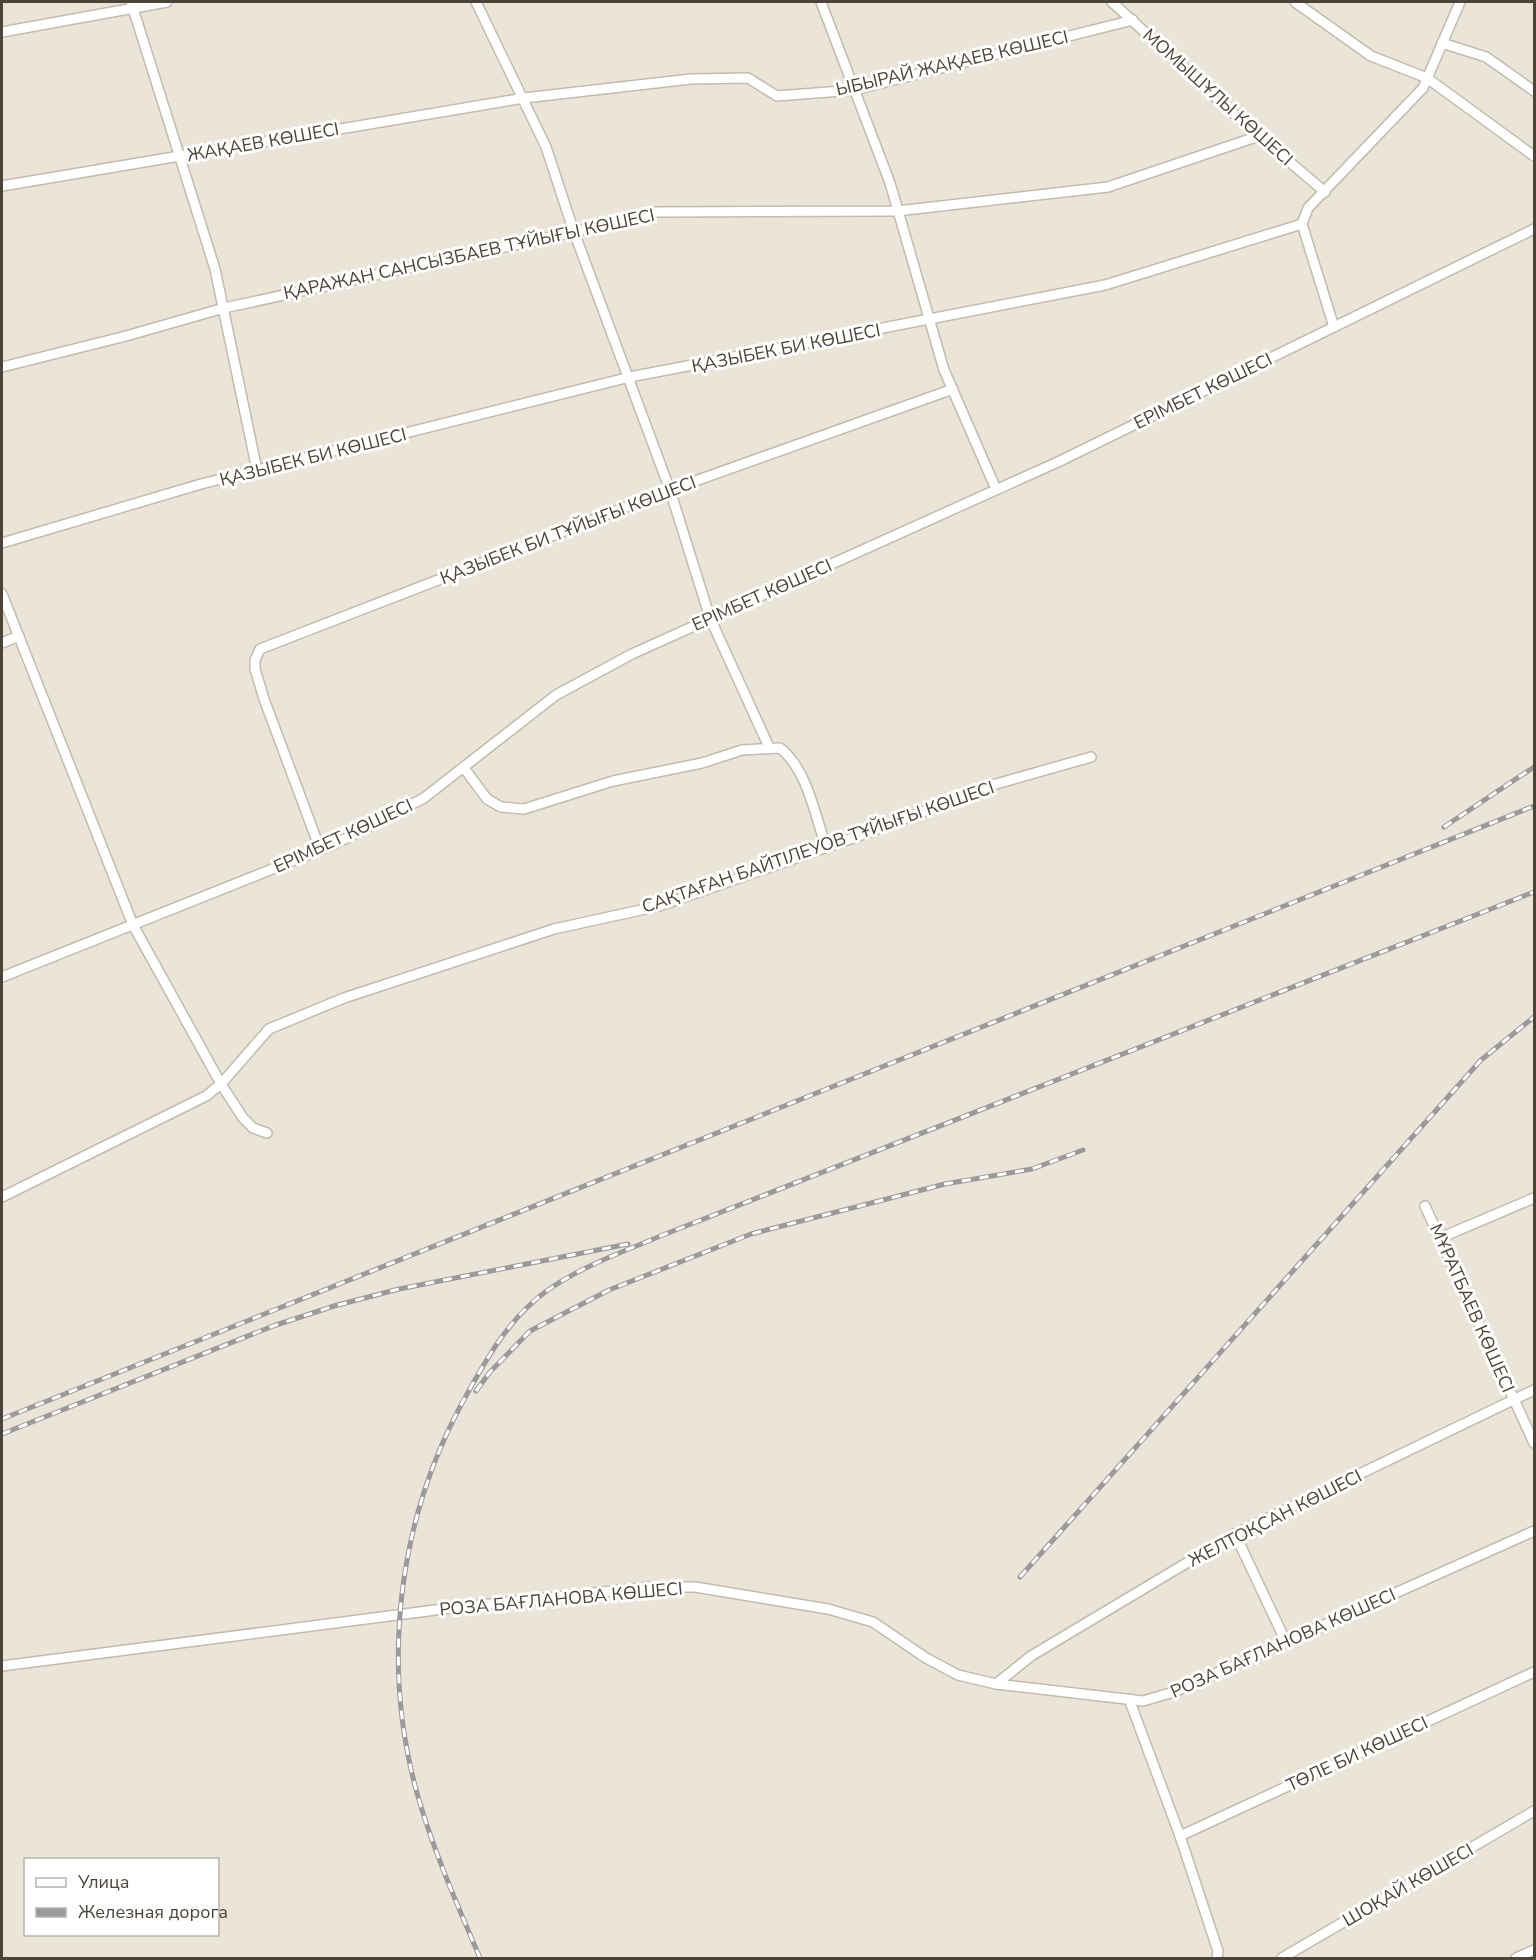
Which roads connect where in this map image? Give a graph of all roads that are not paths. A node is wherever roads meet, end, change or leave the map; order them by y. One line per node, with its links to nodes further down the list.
1 (166, 2): 7 (street)
2 (476, 2): 14 (street)
3 (821, 2): 12 (street)
4 (1112, 2): 8 (street, МОМЫШҰЛЫ КӨШЕСІ)
5 (1295, 2): 11 (street)
6 (1460, 2): 10 (street)
7 (132, 5): 9 (street); 16 (street)
8 (1133, 20): 12 (street, ЫБЫРАЙ ЖАҚАЕВ КӨШЕСІ); 15 (street, МОМЫШҰЛЫ КӨШЕСІ)
9 (2, 32)
10 (1442, 43): 11 (street); 13 (street)
11 (1427, 78): 17 (street); 19 (street)
12 (854, 90): 14 (street, ЫБЫРАЙ ЖАҚАЕВ КӨШЕСІ); 20 (street)
13 (1534, 91)
14 (524, 98): 16 (street, ЖАҚАЕВ КӨШЕСІ); 23 (street)
15 (1259, 136): 19 (street, МОМЫШҰЛЫ КӨШЕСІ); 20 (street, ҚАРАЖАН САНСЫЗБАЕВ ТҰЙЫҒЫ КӨШЕСІ)
16 (179, 156): 18 (street, ЖАҚАЕВ КӨШЕСІ); 24 (street)
17 (1534, 156)
18 (2, 186)
19 (1325, 192): 21 (street)
20 (897, 211): 23 (street, ҚАРАЖАН САНСЫЗБАЕВ ТҰЙЫҒЫ КӨШЕСІ); 25 (street)
21 (1302, 224): 25 (street, ҚАЗЫБЕК БИ КӨШЕСІ); 26 (street)
22 (1534, 229): 26 (street, ЕРІМБЕТ КӨШЕСІ)
23 (574, 232): 24 (street, ҚАРАЖАН САНСЫЗБАЕВ ТҰЙЫҒЫ КӨШЕСІ); 28 (street)
24 (224, 308): 27 (street, ҚАРАЖАН САНСЫЗБАЕВ ТҰЙЫҒЫ КӨШЕСІ); 30 (street)
25 (929, 321): 28 (street, ҚАЗЫБЕК БИ КӨШЕСІ); 29 (street)
26 (1334, 327): 31 (street, ЕРІМБЕТ КӨШЕСІ)
27 (2, 367)
28 (630, 377): 30 (street, ҚАЗЫБЕК БИ КӨШЕСІ); 32 (street)
29 (953, 389): 31 (street); 32 (street, ҚАЗЫБЕК БИ ТҰЙЫҒЫ КӨШЕСІ)
30 (257, 470): 33 (street, ҚАЗЫБЕК БИ КӨШЕСІ)
31 (996, 489): 35 (street, ЕРІМБЕТ КӨШЕСІ)
32 (670, 490): 35 (street); 42 (street, ҚАЗЫБЕК БИ ТҰЙЫҒЫ КӨШЕСІ)
33 (2, 543)
34 (2, 594): 36 (street)
35 (710, 618): 38 (street); 40 (street, ЕРІМБЕТ КӨШЕСІ)
36 (19, 636): 37 (street); 43 (street)
37 (2, 643)
38 (769, 747): 40 (street); 41 (street)
39 (1091, 757): 41 (street, САҚТАҒАН БАЙТІЛЕУОВ ТҰЙЫҒЫ КӨШЕСІ)
40 (464, 768): 42 (street, ЕРІМБЕТ КӨШЕСІ)
41 (826, 848): 45 (street, САҚТАҒАН БАЙТІЛЕУОВ ТҰЙЫҒЫ КӨШЕСІ)
42 (320, 849): 43 (street, ЕРІМБЕТ КӨШЕСІ)
43 (133, 925): 44 (street, ЕРІМБЕТ КӨШЕСІ); 45 (street)
44 (2, 977)
45 (221, 1084): 46 (street); 47 (street, САҚТАҒАН БАЙТІЛЕУОВ ТҰЙЫҒЫ КӨШЕСІ)
46 (267, 1133)
47 (2, 1197)
48 (1534, 1198): 50 (street)
49 (1425, 1206): 50 (street, МҰРАТБАЕВ КӨШЕСІ)
50 (1440, 1238): 52 (street, МҰРАТБАЕВ КӨШЕСІ)
51 (1534, 1390): 52 (street, ЖЕЛТОҚСАН КӨШЕСІ)
52 (1513, 1399): 53 (street, МҰРАТБАЕВ КӨШЕСІ); 55 (street, ЖЕЛТОҚСАН КӨШЕСІ)
53 (1534, 1443)
54 (1534, 1531): 56 (street, РОЗА БАҒЛАНОВА КӨШЕСІ)
55 (1235, 1534): 56 (street); 59 (street, ЖЕЛТОҚСАН КӨШЕСІ)
56 (1286, 1642): 60 (street, РОЗА БАҒЛАНОВА КӨШЕСІ)
57 (2, 1666): 59 (street, РОЗА БАҒЛАНОВА КӨШЕСІ)
58 (1534, 1672): 62 (street, ТӨЛЕ БИ КӨШЕСІ)
59 (996, 1684): 60 (street, РОЗА БАҒЛАНОВА КӨШЕСІ)
60 (1129, 1699): 62 (street)
61 (1534, 1811): 65 (street, ШОҚАЙ КӨШЕСІ)
62 (1180, 1836): 64 (street)
63 (1534, 1950): 66 (street)
64 (1217, 1959)
65 (1282, 1959)
66 (1516, 1959)

